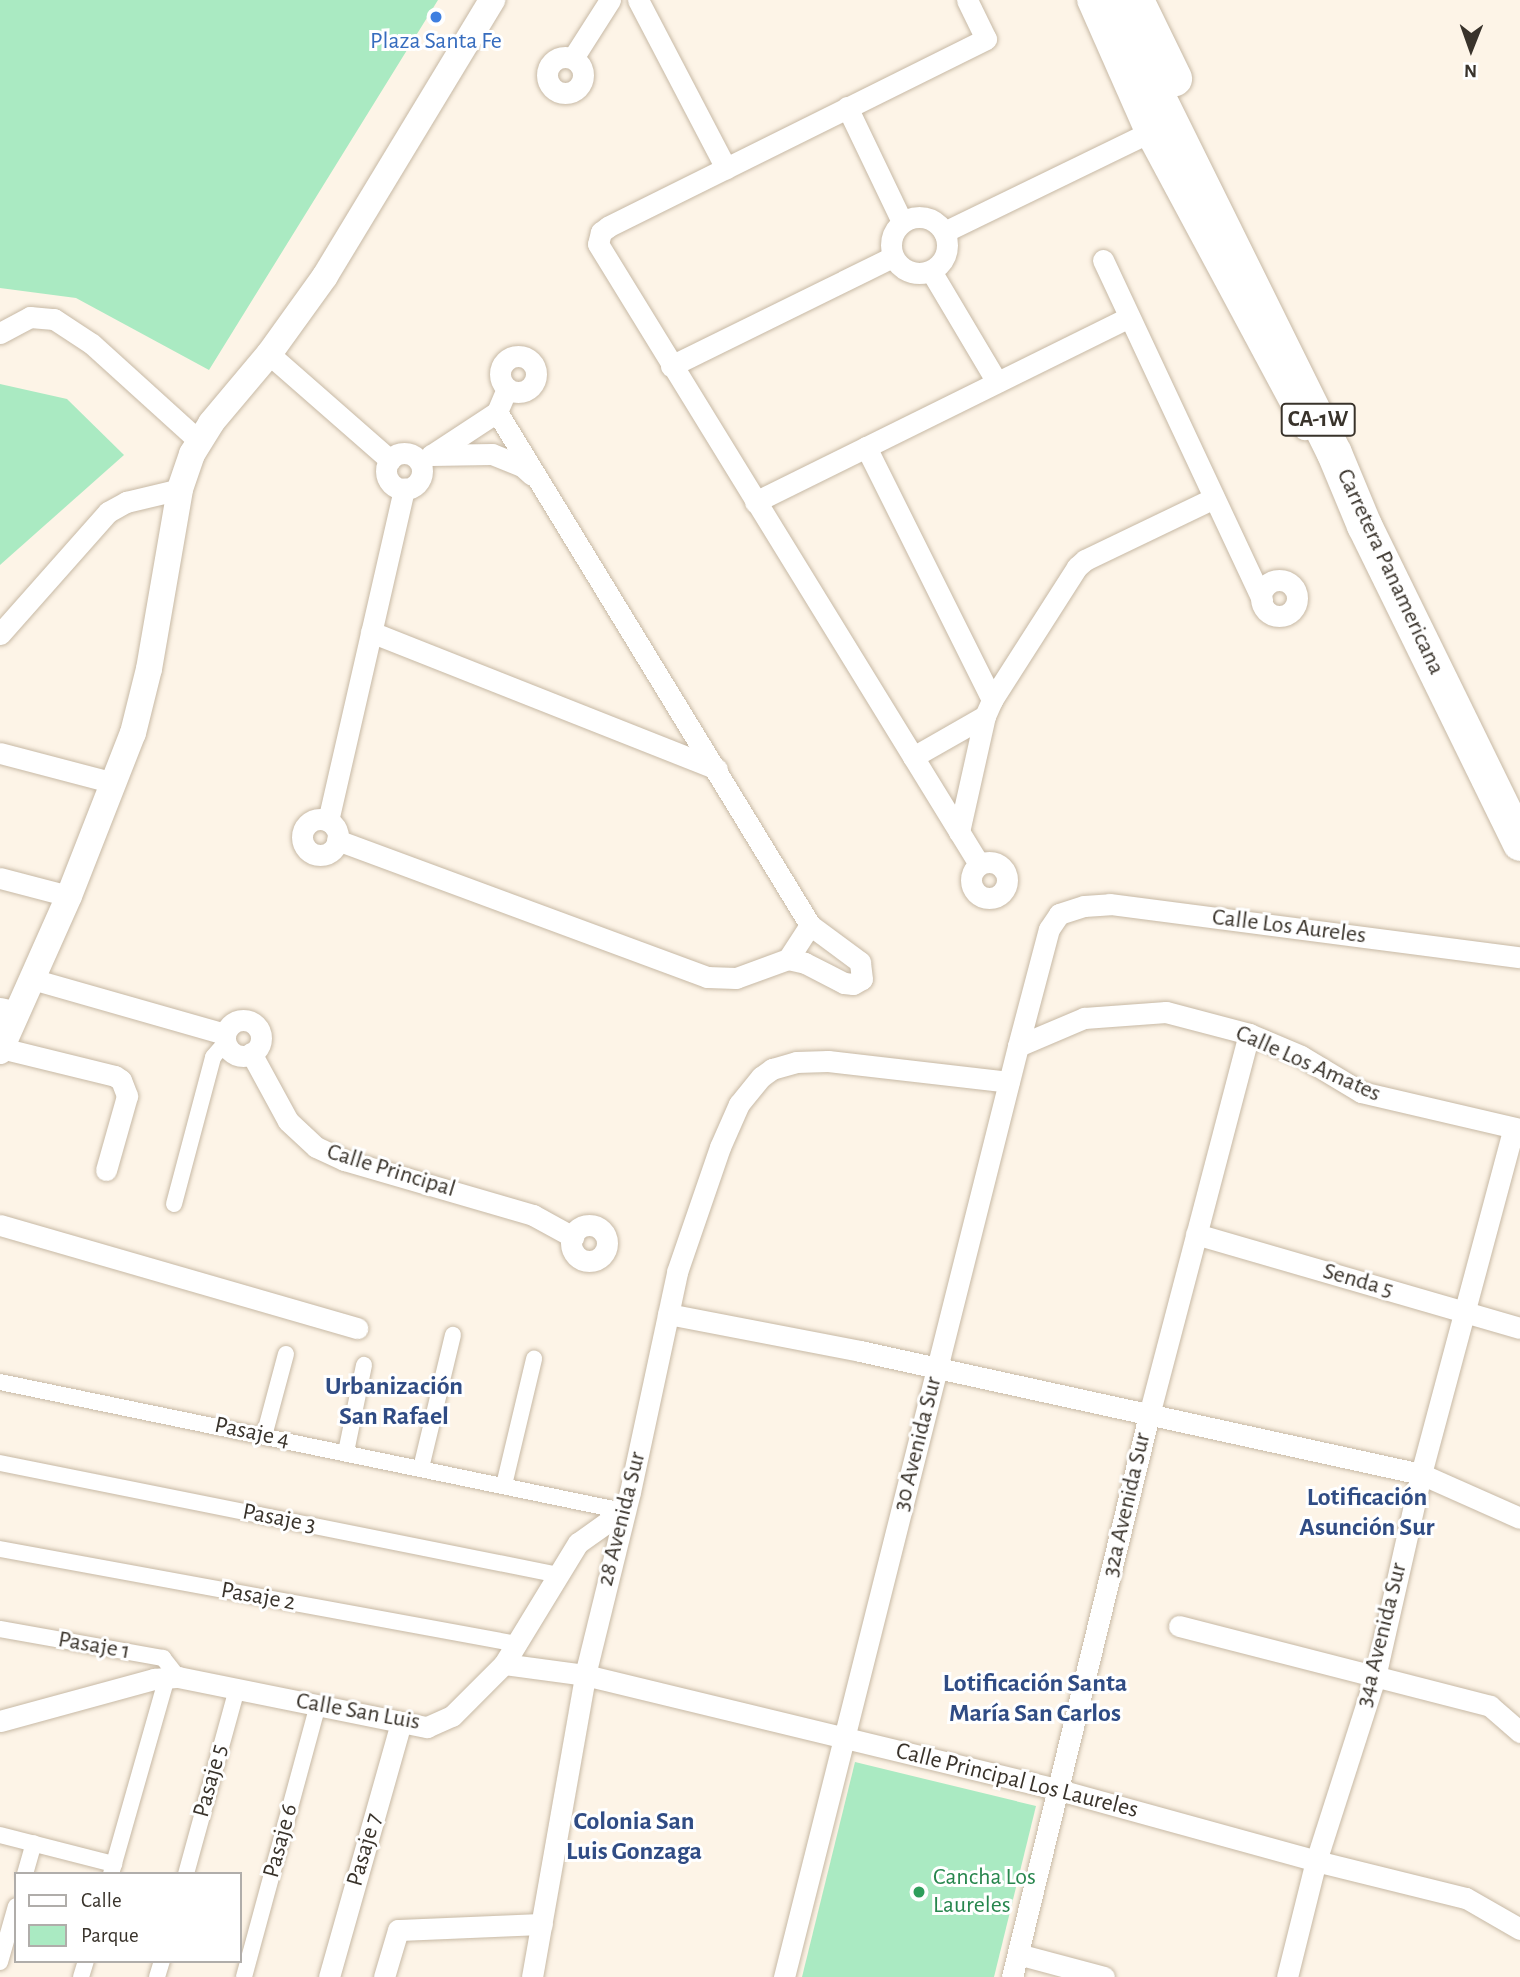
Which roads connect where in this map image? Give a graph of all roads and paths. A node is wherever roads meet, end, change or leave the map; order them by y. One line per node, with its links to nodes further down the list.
1 (492, 0): 19 (street)
2 (610, 0): 8 (street)
3 (638, 0): 11 (street)
4 (967, 0): 9 (street)
5 (1087, 0): 10 (street)
6 (1110, 0): 33 (highway, Carretera Panamericana / CA-1W)
7 (1136, 0): 42 (highway, Carretera Panamericana / CA-1W)
8 (573, 58)
9 (847, 107): 11 (street); 12 (street)
10 (1146, 134): 13 (street); 33 (street)
11 (726, 168): 20 (street)
12 (902, 222): 13 (street); 14 (street)
13 (943, 232): 16 (street)
14 (893, 257): 16 (street); 20 (street)
15 (1103, 260): 17 (street)
16 (932, 271): 21 (street)
17 (1129, 317): 21 (street); 31 (street)
18 (0, 333): 24 (street)
19 (269, 354): 24 (street); 27 (street)
20 (671, 366): 32 (street)
21 (998, 382): 25 (street)
22 (507, 388): 23 (street)
23 (497, 412): 26 (street); 28 (street)
24 (199, 441): 29 (street)
25 (866, 447): 32 (street); 37 (street)
26 (426, 459): 27 (street); 28 (street); 30 (street)
27 (390, 460): 30 (street)
28 (540, 482): 40 (street)
29 (180, 489): 36 (street); 41 (street)
30 (404, 489): 35 (street)
31 (1214, 498): 34 (street); 37 (street)
32 (755, 502): 39 (street)
33 (1364, 525): 46 (highway, Carretera Panamericana / CA-1W)
34 (1262, 600)
35 (371, 632): 40 (street); 43 (street)
36 (0, 634)
37 (989, 708): 39 (street); 44 (street)
38 (0, 753): 41 (street)
39 (912, 757): 44 (street)
40 (717, 769): 51 (street)
41 (114, 783): 49 (street)
42 (1520, 793)
43 (328, 821): 45 (street); 45 (street)
44 (959, 832): 47 (street)
45 (338, 840): 53 (street)
46 (1520, 843)
47 (979, 864)
48 (0, 878): 49 (street)
49 (69, 896): 54 (street)
50 (1059, 914): 52 (street, Calle Los Aureles); 58 (street, 30 Avenida Sur)
51 (810, 925): 53 (street); 53 (street)
52 (1520, 957)
53 (788, 959)
54 (32, 979): 55 (street); 57 (street)
55 (9, 1010): 59 (street)
56 (1249, 1034): 58 (street, Calle Los Amates); 62 (street, Calle Los Amates); 66 (street, 32a Avenida Sur)
57 (225, 1038): 60 (street); 60 (street); 64 (street)
58 (1018, 1046): 61 (street, 30 Avenida Sur)
59 (1, 1050): 63 (street)
60 (251, 1053): 67 (street, Calle Principal)
61 (1009, 1082): 69 (street, 28 Avenida Sur); 76 (street, 30 Avenida Sur)
62 (1517, 1128): 68 (street, 34a Avenida Sur)
63 (106, 1170)
64 (174, 1204)
65 (0, 1225): 70 (street)
66 (1196, 1234): 68 (street, Senda 5); 78 (street, 32a Avenida Sur)
67 (573, 1237)
68 (1465, 1311): 71 (street, Senda 5); 83 (street, 34a Avenida Sur)
69 (668, 1314): 76 (street); 85 (street, 28 Avenida Sur)
70 (357, 1328)
71 (1520, 1328)
72 (453, 1335): 82 (street)
73 (286, 1354): 79 (street)
74 (534, 1359): 84 (street)
75 (364, 1365): 80 (street)
76 (937, 1368): 78 (street); 101 (street, 30 Avenida Sur)
77 (0, 1382): 79 (street, Pasaje 4)
78 (1149, 1415): 83 (street); 102 (street, 32a Avenida Sur)
79 (264, 1436): 80 (street, Pasaje 4)
80 (346, 1452): 82 (street, Pasaje 4)
81 (0, 1463): 88 (street, Pasaje 3)
82 (421, 1468): 84 (street, Pasaje 4)
83 (1421, 1474): 86 (street); 94 (street, 34a Avenida Sur)
84 (504, 1485): 85 (street, Pasaje 4)
85 (623, 1511): 88 (street, Calle San Luis); 93 (street, 28 Avenida Sur)
86 (1520, 1518)
87 (0, 1549): 91 (street, Pasaje 2)
88 (559, 1575): 91 (street, Calle San Luis)
89 (1179, 1626): 94 (street)
90 (0, 1629): 95 (street, Pasaje 1)
91 (517, 1644): 92 (street, Calle San Luis)
92 (504, 1664): 93 (street, Calle Principal Los Laureles); 99 (street, Calle San Luis)
93 (584, 1675): 101 (street, Calle Principal Los Laureles); 110 (street, 28 Avenida Sur)
94 (1375, 1677): 100 (street); 105 (street, 34a Avenida Sur)
95 (172, 1678): 96 (street, Calle San Luis); 98 (street, Calle San Luis); 106 (street)
96 (237, 1689): 97 (street, Calle San Luis); 108 (street, Pasaje 5)
97 (318, 1705): 99 (street, Calle San Luis); 114 (street, Pasaje 6)
98 (0, 1721)
99 (401, 1722): 115 (street, Pasaje 7)
100 (1520, 1732)
101 (844, 1737): 102 (street, Calle Principal Los Laureles); 118 (street, 30 Avenida Sur)
102 (1059, 1790): 105 (street, Calle Principal Los Laureles); 112 (street, 32a Avenida Sur)
103 (0, 1835): 104 (street)
104 (34, 1843): 106 (street); 107 (street)
105 (1316, 1861): 111 (street, Calle Principal Los Laureles); 121 (street, 34a Avenida Sur)
106 (112, 1869)
107 (26, 1872)
108 (187, 1872)
109 (14, 1913): 113 (street)
110 (542, 1924): 116 (street); 117 (street, 28 Avenida Sur)
111 (1520, 1929)
112 (1018, 1955): 119 (street, 32a Avenida Sur); 120 (street)
113 (0, 1962)
114 (244, 1977)
115 (329, 1977)
116 (384, 1977)
117 (532, 1977)
118 (784, 1977)
119 (1012, 1977)
120 (1104, 1977)
121 (1287, 1977)

